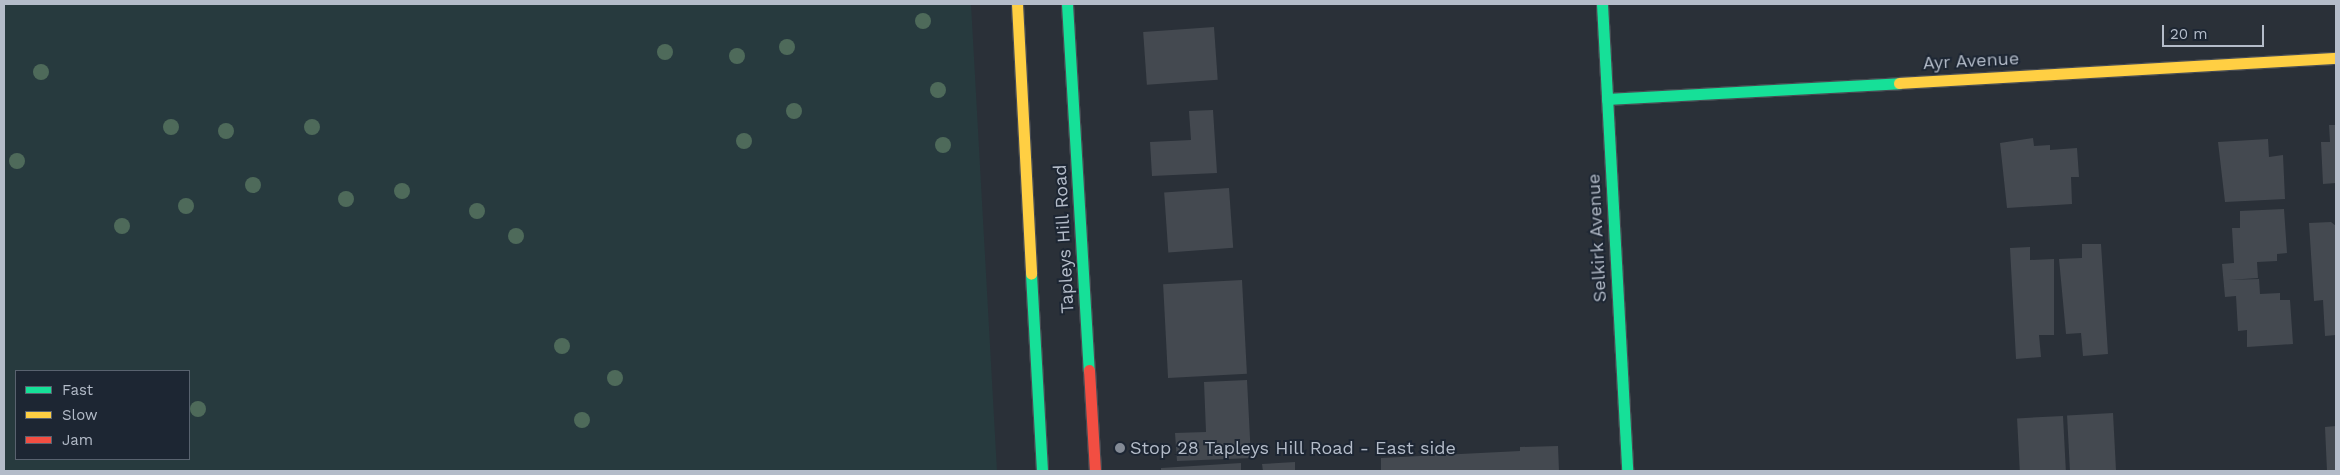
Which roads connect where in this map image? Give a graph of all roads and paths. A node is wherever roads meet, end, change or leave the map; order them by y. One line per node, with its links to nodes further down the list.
1 (1017, 4): 6 (street, Tapleys Hill Road)
2 (1067, 4): 7 (street, Tapleys Hill Road)
3 (1602, 4): 5 (street, Selkirk Avenue)
4 (2336, 58): 5 (street, Ayr Avenue)
5 (1607, 99): 8 (street, Selkirk Avenue)
6 (1042, 471)
7 (1095, 471)
8 (1627, 471)

